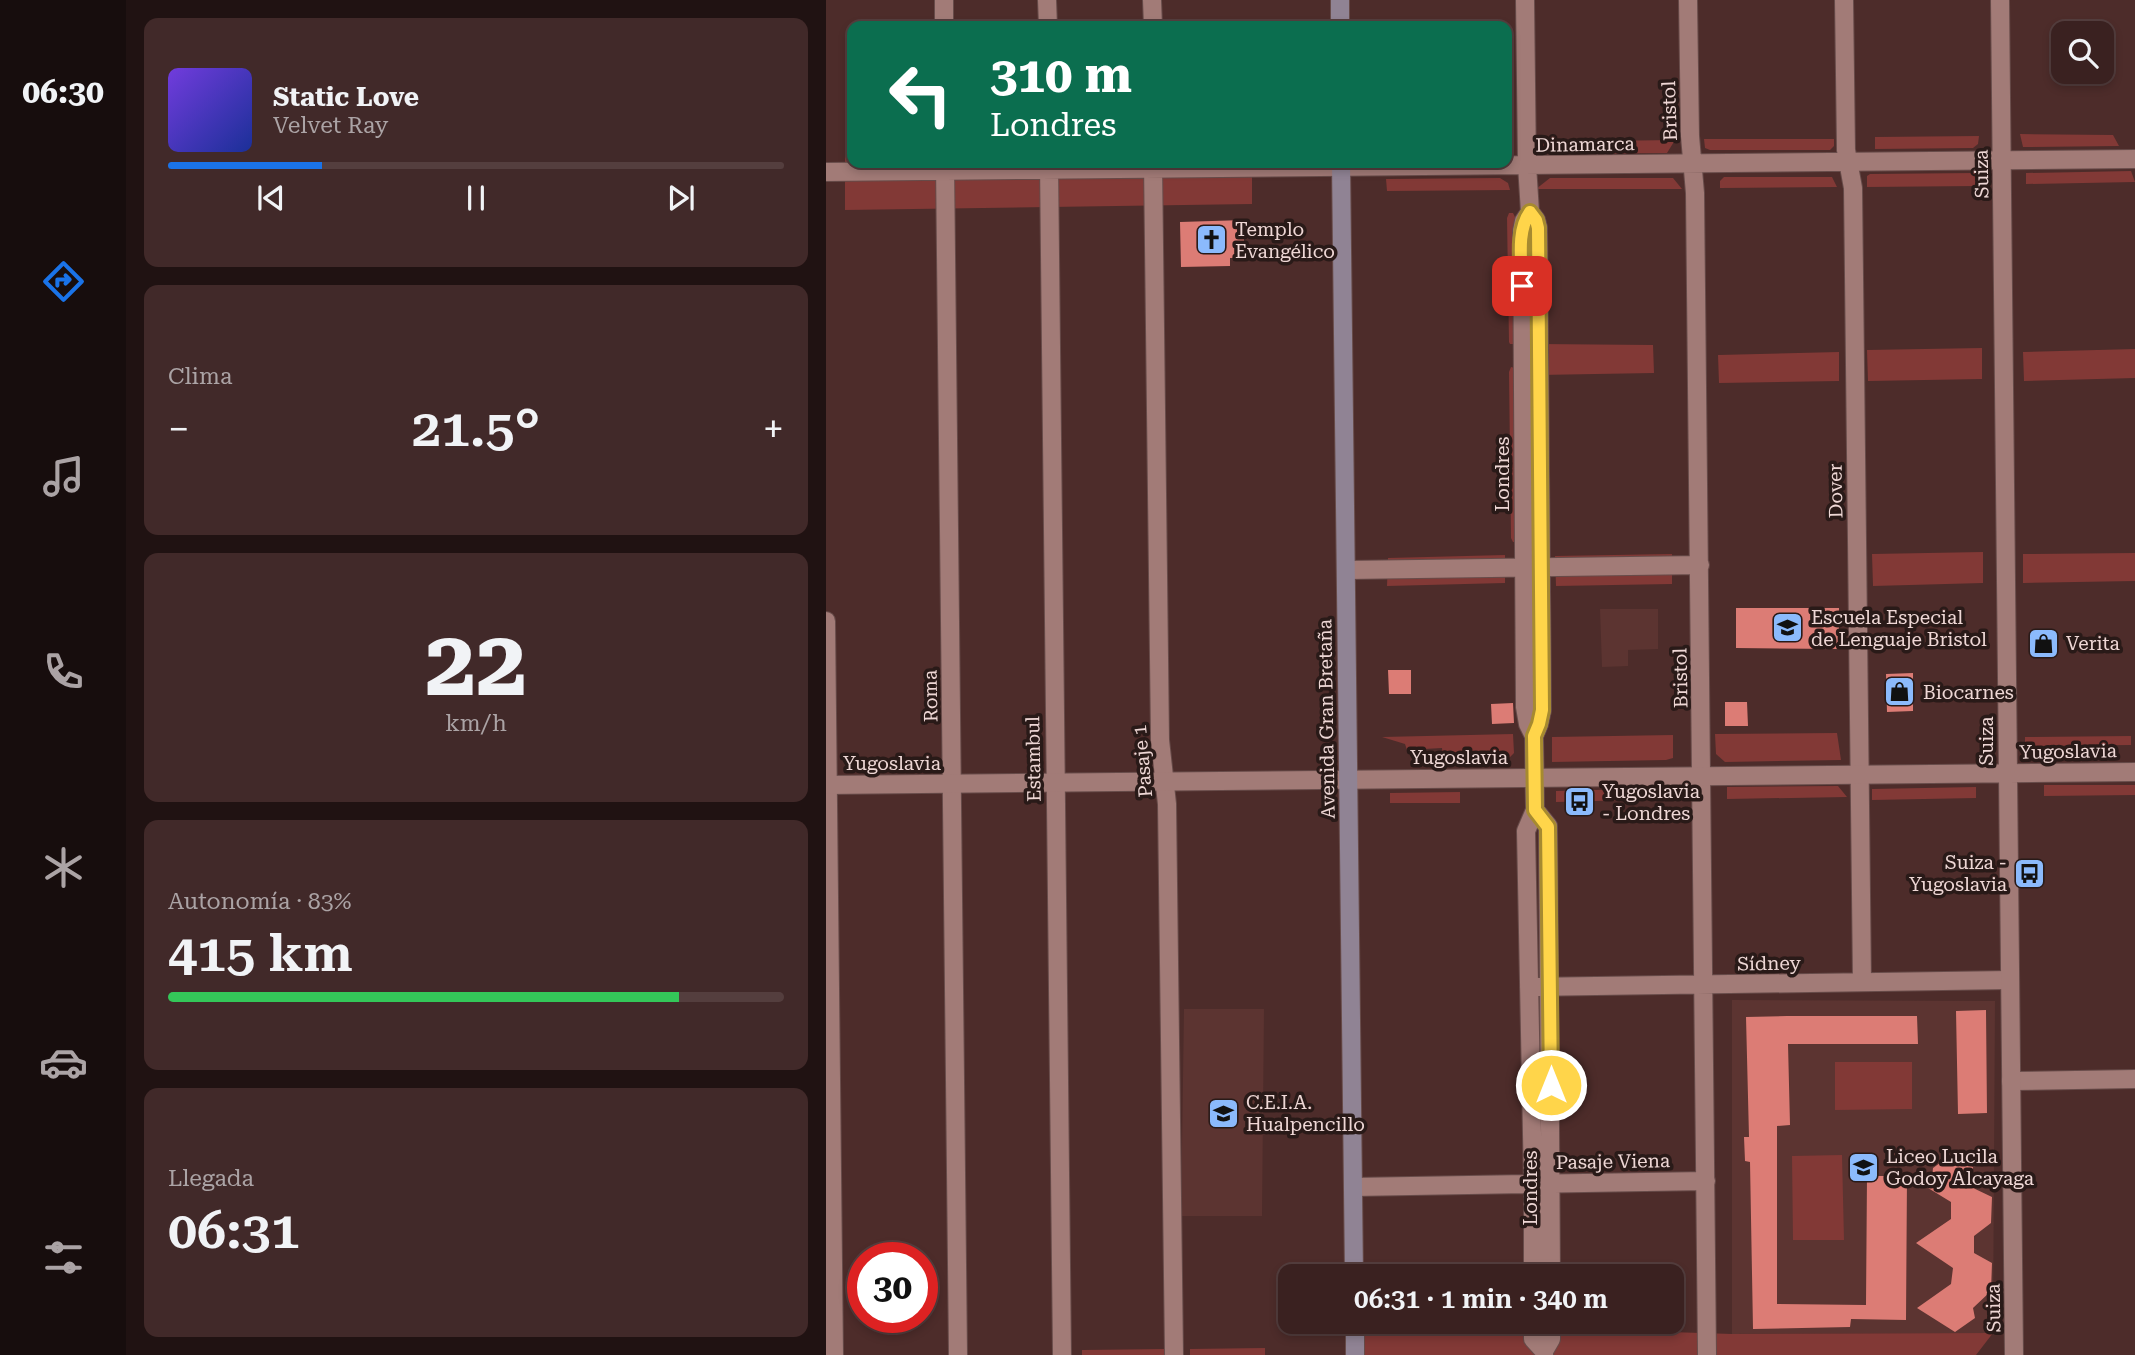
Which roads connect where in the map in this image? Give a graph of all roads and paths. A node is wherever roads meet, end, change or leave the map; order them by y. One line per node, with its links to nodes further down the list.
1 (944, 0): 9 (street)
2 (1047, 0): 10 (street)
3 (1152, 0): 11 (street)
4 (1340, 0): 12 (main road)
5 (1525, 0): 18 (street, Londres)
6 (1688, 0): 16 (street, Bristol)
7 (1844, 0): 15 (street, Dover)
8 (2000, 0): 14 (street, Suiza)
9 (944, 21)
10 (1048, 21)
11 (1153, 21)
12 (1340, 21)
13 (2135, 159): 14 (street, Dinamarca)
14 (2002, 160): 15 (street, Dinamarca); 33 (street, Suiza)
15 (1848, 162): 16 (street, Dinamarca); 34 (street, Dover)
16 (1692, 164): 18 (street, Dinamarca); 26 (street, Bristol)
17 (1512, 166): 18 (street, Dinamarca)
18 (1527, 166): 25 (street, Londres)
19 (921, 168): 24 (street, Dinamarca)
20 (945, 168): 40 (street, Roma)
21 (1049, 168): 39 (street, Estambul)
22 (1153, 168): 38 (street, Pasaje 1)
23 (1341, 168): 29 (main road, Avenida Gran Bretaña)
24 (826, 172)
25 (1530, 212): 27 (street, Londres); 28 (street, Londres)
26 (1700, 565): 28 (street); 35 (street, Bristol)
27 (1523, 568): 28 (street); 29 (street); 31 (street, Londres)
28 (1541, 568): 31 (street, Londres)
29 (1346, 570): 37 (main road, Avenida Gran Bretaña)
30 (826, 621): 41 (street)
31 (1534, 736): 36 (street, Londres)
32 (2135, 772): 33 (street, Yugoslavia)
33 (2007, 773): 34 (street, Yugoslavia); 43 (street, Suiza)
34 (1859, 775): 35 (street, Yugoslavia); 44 (street, Dover)
35 (1702, 776): 36 (street, Yugoslavia); 45 (street, Bristol)
36 (1535, 778): 37 (street, Yugoslavia); 42 (street, Londres)
37 (1348, 779): 38 (street, Yugoslavia); 53 (main road, Avenida Gran Bretaña)
38 (1164, 781): 39 (street, Yugoslavia); 64 (street, Pasaje 1)
39 (1054, 783): 40 (street, Yugoslavia); 63 (street, Estambul)
40 (952, 784): 41 (street, Yugoslavia); 62 (street, Roma)
41 (827, 785): 61 (street)
42 (1535, 810): 46 (street, Londres); 47 (street, Londres)
43 (2010, 980): 44 (street, Sídney); 49 (street, Suiza)
44 (1861, 982): 45 (street, Sídney)
45 (1704, 985): 47 (street, Sídney); 50 (street, Bristol)
46 (1529, 987): 47 (street, Sídney); 51 (street, Londres)
47 (1550, 987): 52 (street, Londres)
48 (2135, 1079): 49 (street)
49 (2011, 1081): 67 (street, Suiza)
50 (1706, 1181): 52 (street, Pasaje Viena); 66 (street, Bristol)
51 (1533, 1184): 52 (street, Pasaje Viena); 53 (street, Pasaje Viena); 55 (street, Londres)
52 (1551, 1184): 56 (street, Londres)
53 (1353, 1187): 54 (main road, Avenida Gran Bretaña)
54 (1354, 1264)
55 (1533, 1264)
56 (1551, 1264)
57 (1355, 1334): 65 (main road)
58 (1533, 1334): 60 (street)
59 (1551, 1334): 60 (street)
60 (1544, 1353)
61 (831, 1354)
62 (957, 1355)
63 (1062, 1355)
64 (1174, 1355)
65 (1355, 1355)
66 (1707, 1355)
67 (2014, 1355)

